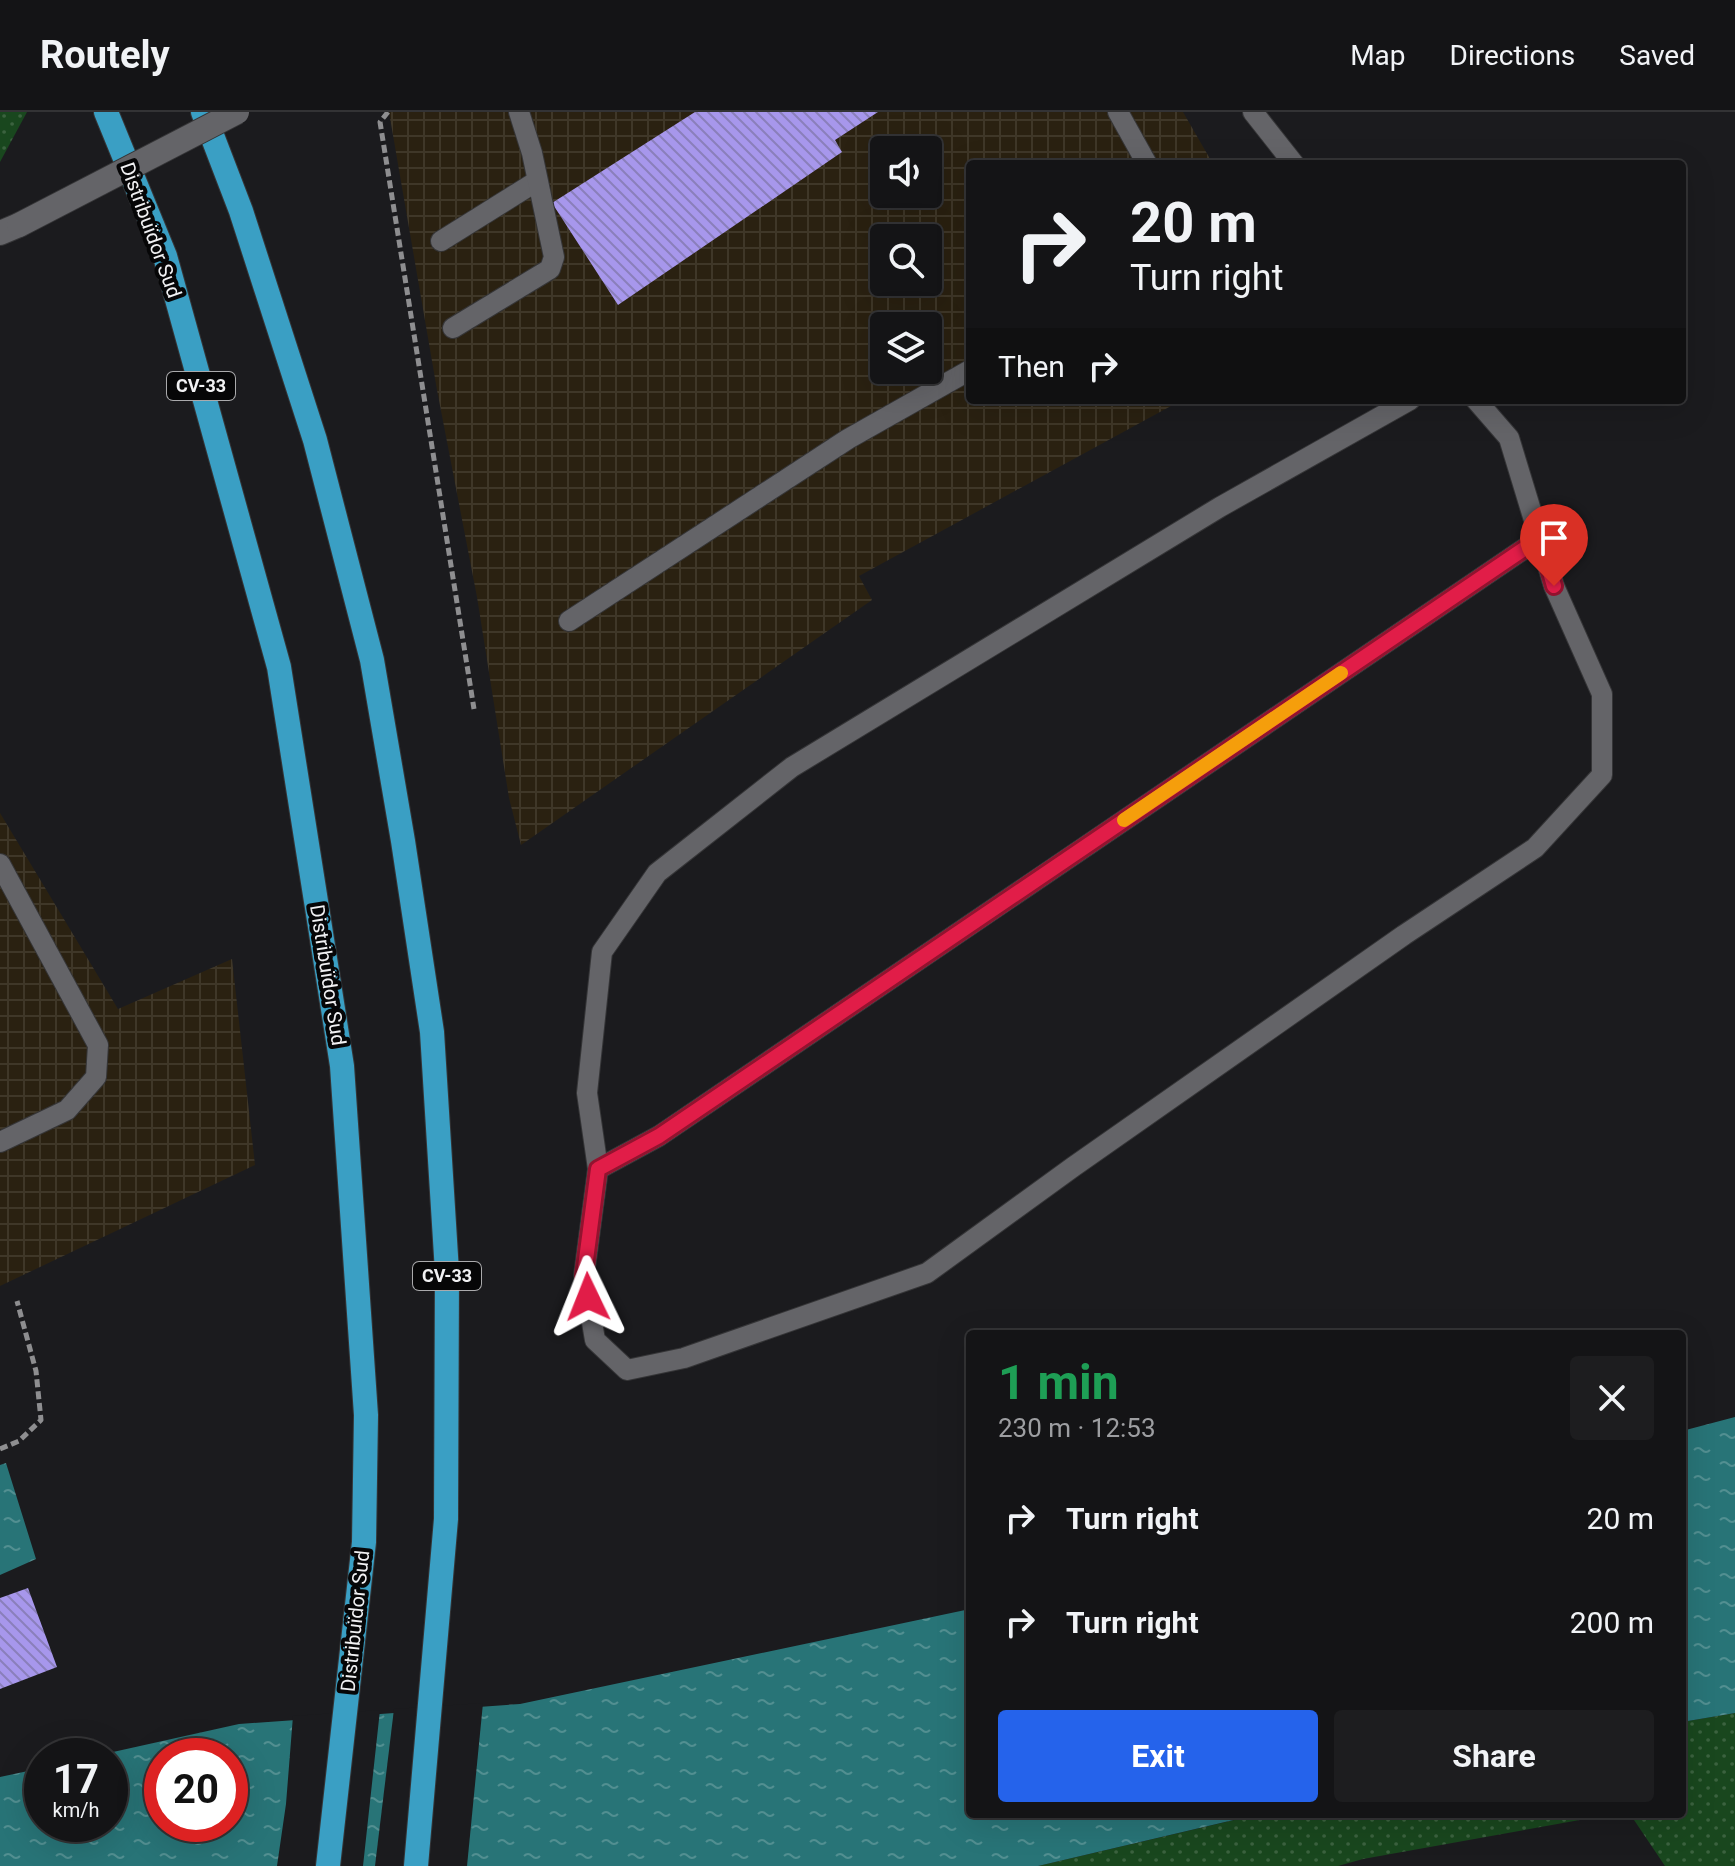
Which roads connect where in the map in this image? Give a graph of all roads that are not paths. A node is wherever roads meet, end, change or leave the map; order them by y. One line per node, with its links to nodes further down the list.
1 (106, 112): 21 (highway, Distribuïdor Sud / CV-33)
2 (203, 112): 22 (highway, CV-33)
3 (237, 112): 10 (street, bridge)
4 (519, 112): 9 (lane)
5 (1118, 112): 7 (lane)
6 (1253, 112): 8 (lane)
7 (1145, 160)
8 (1291, 160)
9 (537, 181): 11 (lane); 12 (lane)
10 (6, 228)
11 (441, 241)
12 (453, 328)
13 (966, 372): 17 (lane)
14 (1403, 404): 20 (lane)
15 (1479, 404): 16 (lane)
16 (1540, 538): 20 (lane); 20 (lane)
17 (569, 621)
18 (0, 866): 19 (lane)
19 (0, 1142)
20 (598, 1169)
21 (328, 1866)
22 (416, 1866)

